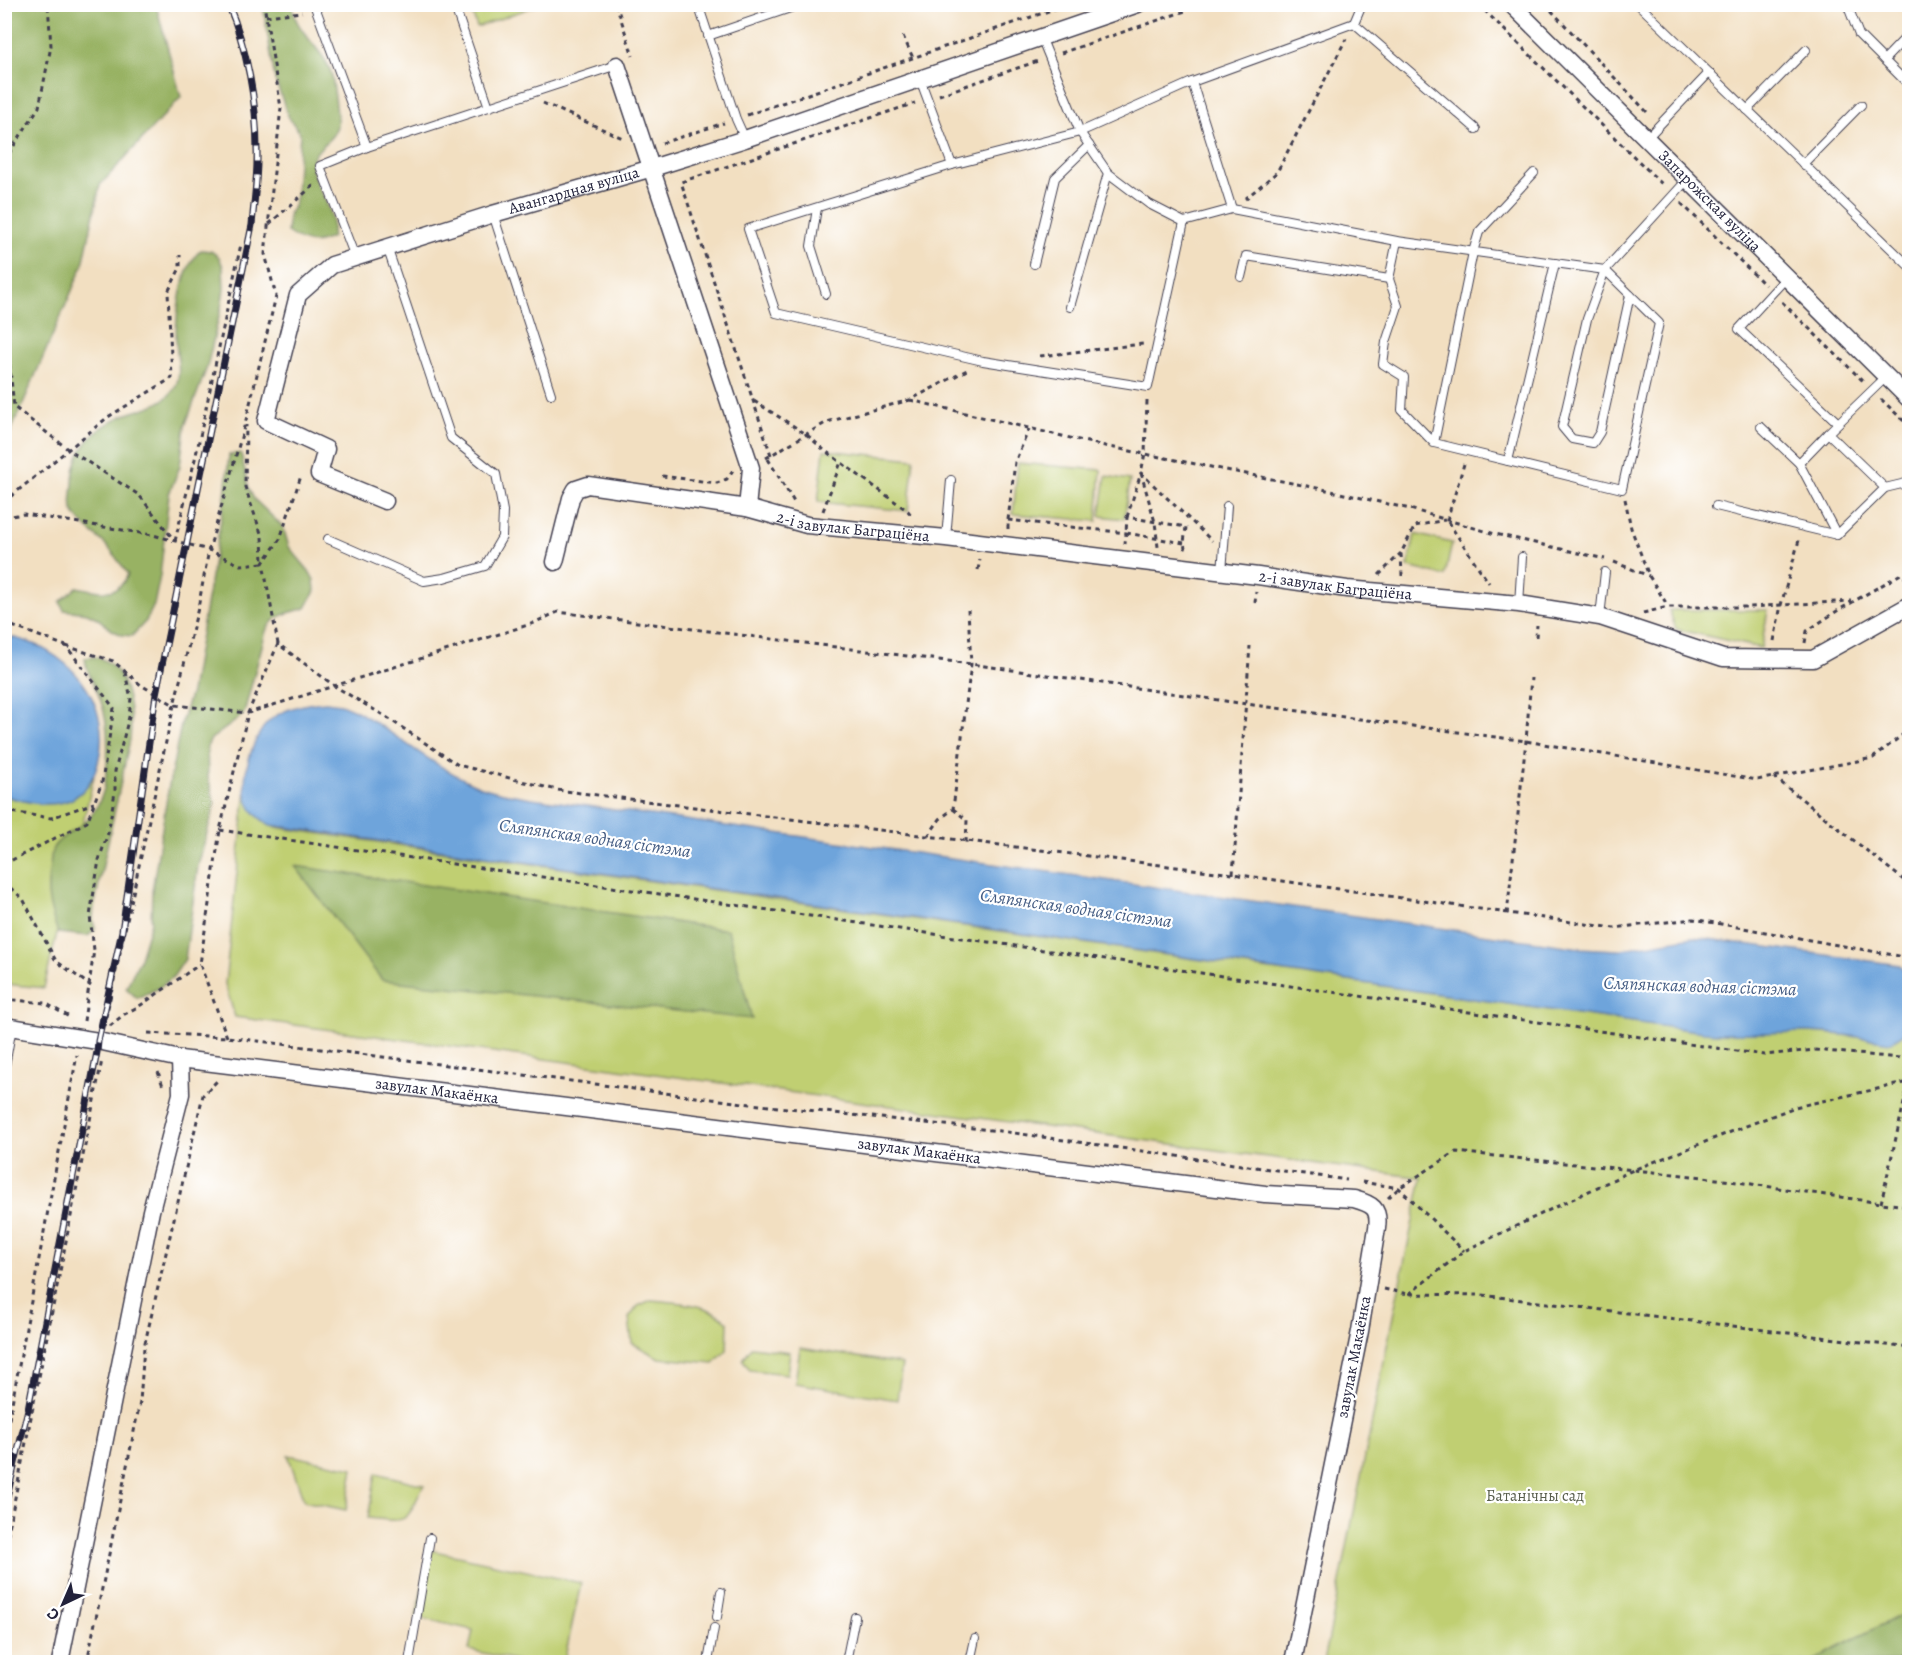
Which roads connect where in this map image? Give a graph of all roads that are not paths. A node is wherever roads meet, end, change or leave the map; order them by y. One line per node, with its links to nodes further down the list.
1 (454, 4): 22 (lane)
2 (698, 4): 12 (lane)
3 (802, 4): 12 (lane)
4 (1138, 4): 13 (street, Авангардная вуліца)
5 (1362, 4): 10 (lane)
6 (1511, 4): 27 (street, Запарожская вуліца)
7 (1638, 4): 17 (lane)
8 (1847, 4): 15 (lane)
9 (315, 8): 29 (lane)
10 (1354, 23): 19 (lane); 24 (lane)
11 (1910, 33): 15 (lane)
12 (708, 36): 26 (lane)
13 (1041, 38): 18 (street, Авангардная вуліца); 25 (lane)
14 (1806, 50): 23 (lane)
15 (1884, 60): 20 (lane)
16 (617, 65): 22 (lane); 32 (street)
17 (1709, 73): 23 (lane); 27 (lane)
18 (920, 78): 26 (street, Авангардная вуліца); 31 (lane)
19 (1192, 82): 25 (lane); 37 (lane)
20 (1910, 86)
21 (1861, 105): 30 (lane)
22 (489, 107): 29 (lane)
23 (1747, 110): 30 (lane)
24 (1476, 129)
25 (1080, 132): 28 (lane); 31 (lane)
26 (745, 139): 32 (street, Авангардная вуліца)
27 (1646, 139): 35 (street, Запарожская вуліца)
28 (1089, 145): 33 (lane); 45 (lane)
29 (367, 147): 43 (lane)
30 (1803, 164): 46 (lane)
31 (952, 165): 36 (lane)
32 (652, 168): 38 (street, Авангардная вуліца); 69 (street)
33 (1108, 173): 39 (lane); 53 (lane)
34 (1534, 173): 42 (lane)
35 (1687, 180): 47 (lane); 49 (street, Запарожская вуліца)
36 (817, 208): 39 (lane); 51 (lane)
37 (1232, 209): 39 (lane); 40 (lane)
38 (494, 214): 41 (street, Авангардная вуліца); 55 (lane)
39 (1184, 222)
40 (1397, 241): 42 (lane); 50 (lane)
41 (387, 246): 43 (street, Авангардная вуліца); 72 (lane)
42 (1473, 252): 44 (lane); 60 (lane)
43 (355, 257): 66 (street, Авангардная вуліца)
44 (1555, 263): 47 (lane); 61 (lane)
45 (1034, 264)
46 (1910, 267)
47 (1605, 270): 52 (lane); 52 (lane)
48 (1241, 277): 50 (lane)
49 (1786, 278): 54 (street, Запарожская вуліца); 57 (lane)
50 (1389, 279): 60 (lane)
51 (826, 294)
52 (1630, 295): 61 (lane)
53 (1070, 307)
54 (1886, 377): 56 (street, Запарожская вуліца); 57 (lane)
55 (551, 394)
56 (1910, 400)
57 (1838, 423): 59 (lane)
58 (1761, 427): 62 (lane)
59 (1828, 433): 62 (lane); 65 (lane)
60 (1434, 443): 61 (lane)
61 (1508, 461)
62 (1799, 463): 70 (lane)
63 (951, 480): 71 (lane)
64 (1910, 482): 65 (lane)
65 (1885, 488): 70 (lane)
66 (385, 501)
67 (1227, 506): 75 (lane)
68 (1716, 506): 70 (lane)
69 (747, 508): 71 (street, 2-і завулак Баграціёна); 74 (street, 2-і завулак Баграціёна)
70 (1837, 535)
71 (938, 538): 75 (street, 2-і завулак Баграціёна)
72 (328, 539)
73 (1522, 558): 77 (lane)
74 (555, 562)
75 (1222, 572): 77 (street, 2-і завулак Баграціёна)
76 (1605, 572): 79 (lane)
77 (1519, 604): 79 (street, 2-і завулак Баграціёна)
78 (1910, 605): 79 (street, 2-і завулак Баграціёна)
79 (1600, 617)
80 (8, 1026): 81 (street, завулак Макаёнка); 82 (lane)
81 (180, 1059): 89 (street); 94 (street, завулак Макаёнка)
82 (4, 1071)
83 (430, 1538): 90 (lane)
84 (721, 1592): 85 (lane)
85 (717, 1617)
86 (855, 1617): 92 (lane)
87 (714, 1628): 91 (lane)
88 (975, 1639): 93 (lane)
89 (60, 1662)
90 (409, 1662)
91 (708, 1662)
92 (846, 1662)
93 (970, 1662)
94 (1293, 1662)

